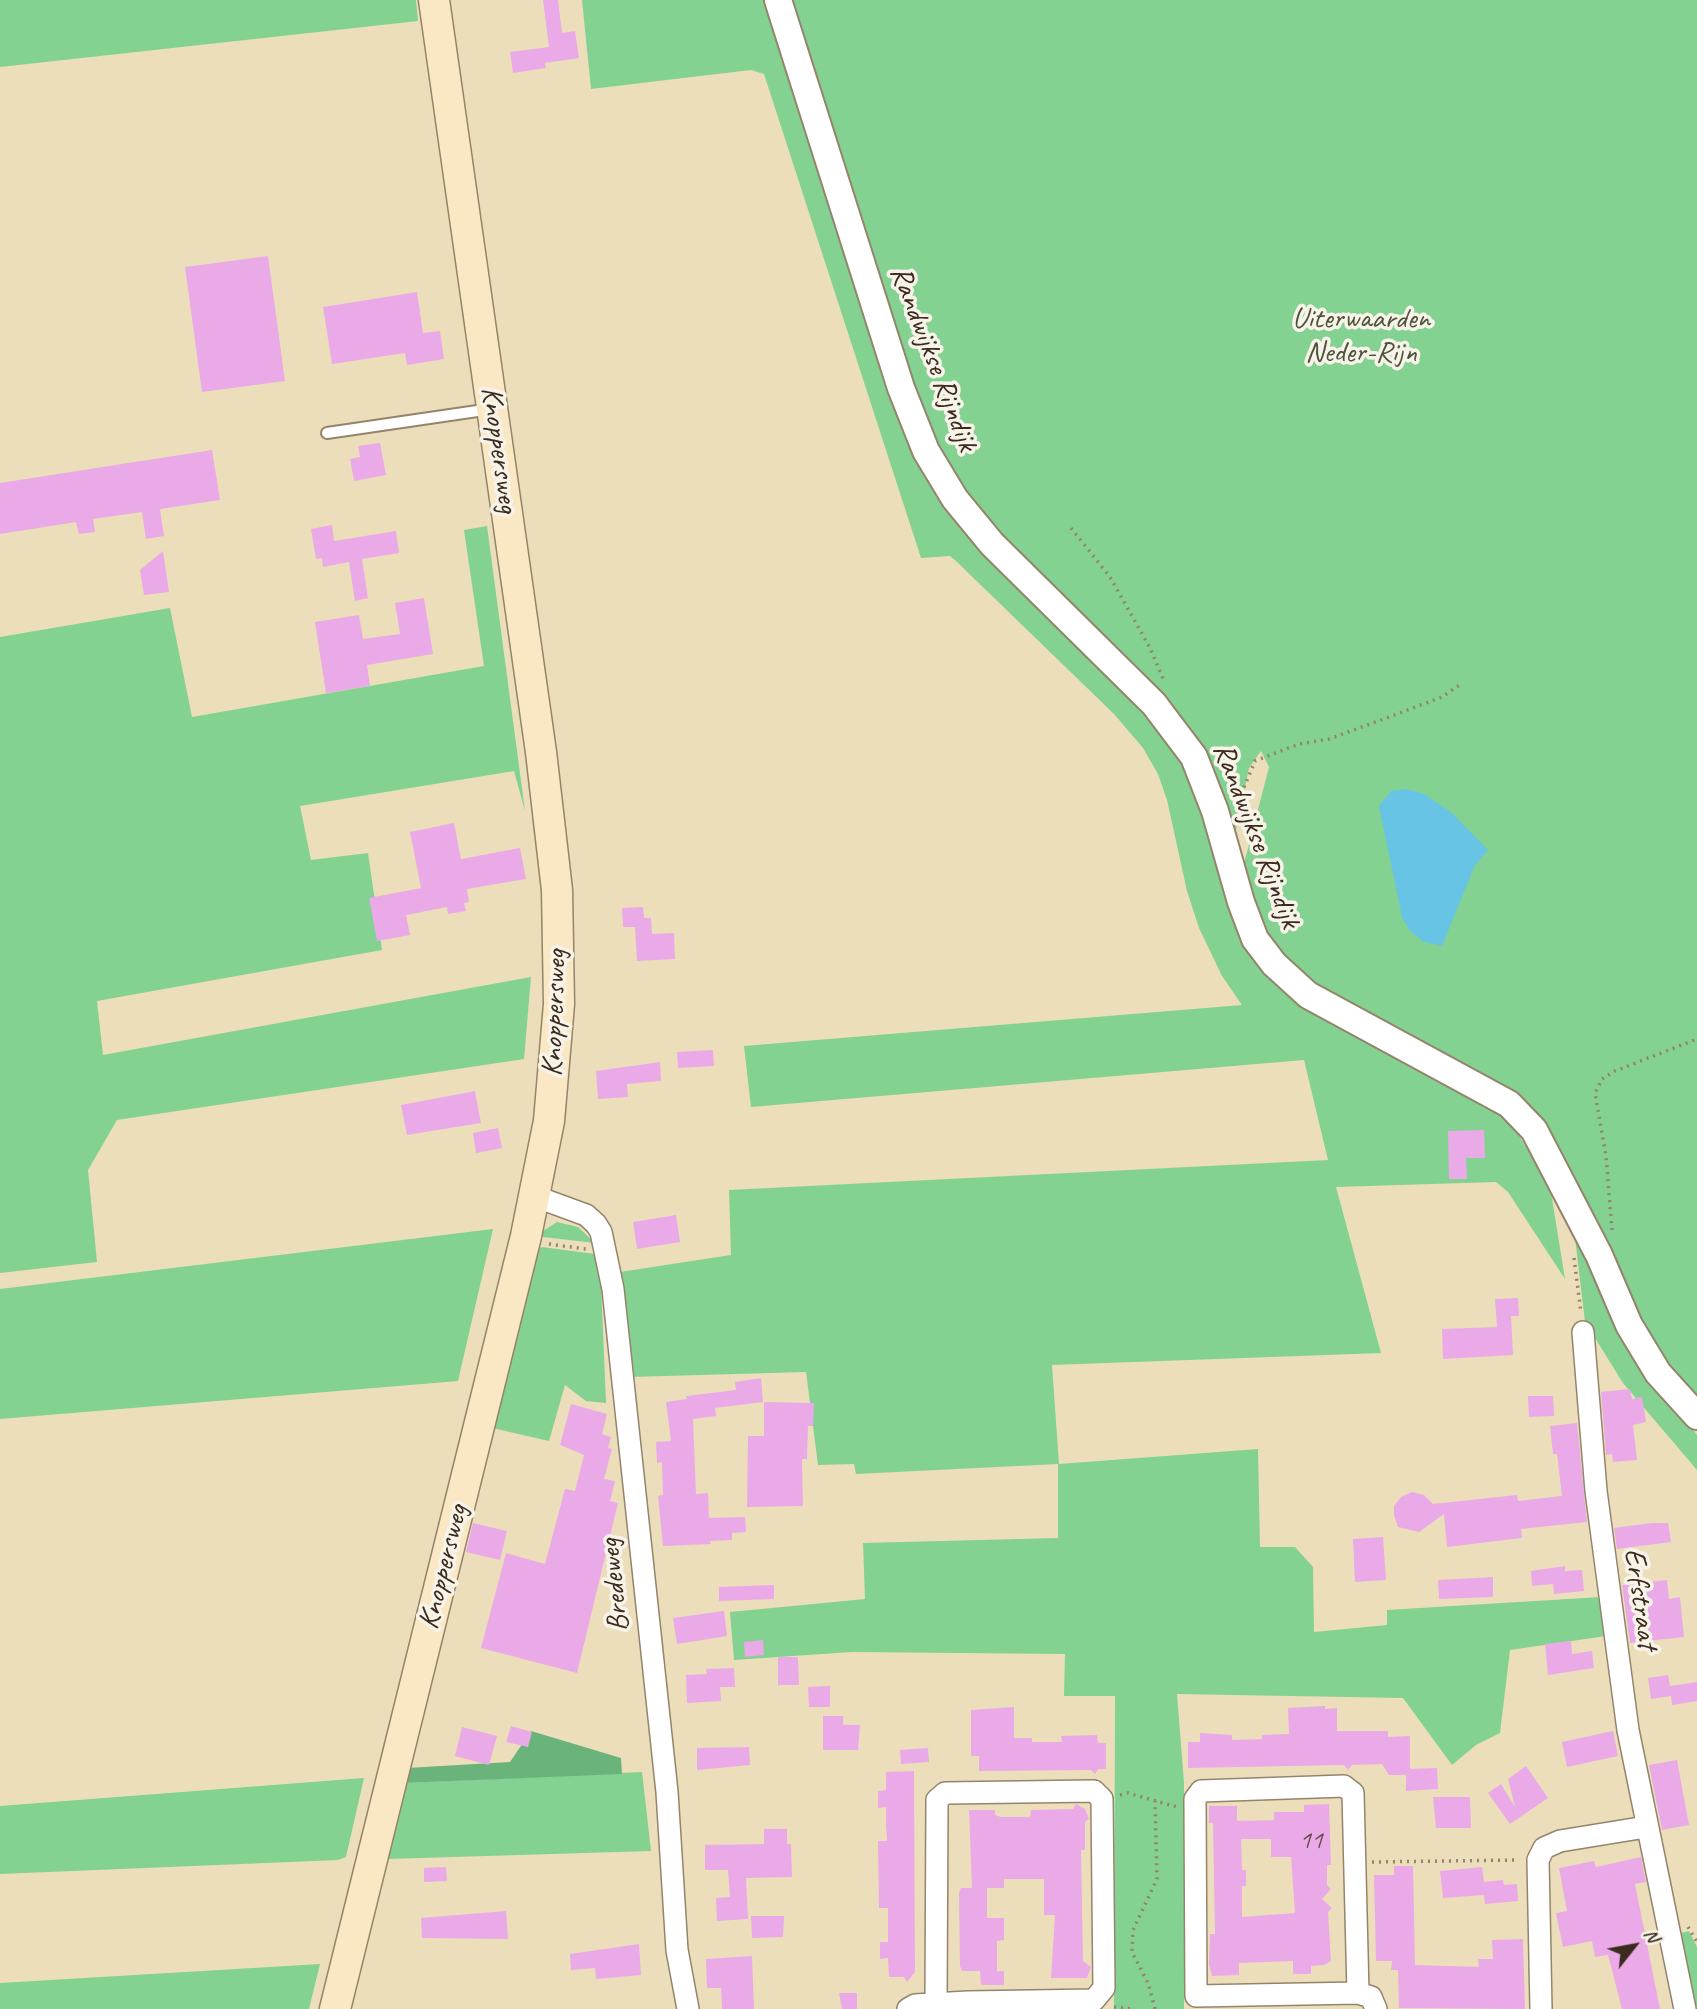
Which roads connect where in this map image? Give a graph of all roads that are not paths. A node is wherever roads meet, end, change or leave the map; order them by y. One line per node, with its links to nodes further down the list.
1 (434, 0): 3 (main road, Knoppersweg)
2 (778, 0): 7 (street, Randwijkse Rijndijk)
3 (493, 408): 4 (lane); 5 (main road, Knoppersweg)
4 (327, 433)
5 (534, 1196): 11 (main road, Knoppersweg); 12 (street, Bredeweg)
6 (1583, 1332): 8 (street, Erfstraat)
7 (1697, 1416)
8 (1646, 1827): 15 (street); 16 (street, Erfstraat)
9 (1358, 1993): 9 (street); 14 (street)
10 (936, 2004): 10 (street); 13 (street)
11 (335, 2009)
12 (688, 2009)
13 (908, 2009)
14 (1376, 2009)
15 (1541, 2009)
16 (1685, 2009)

